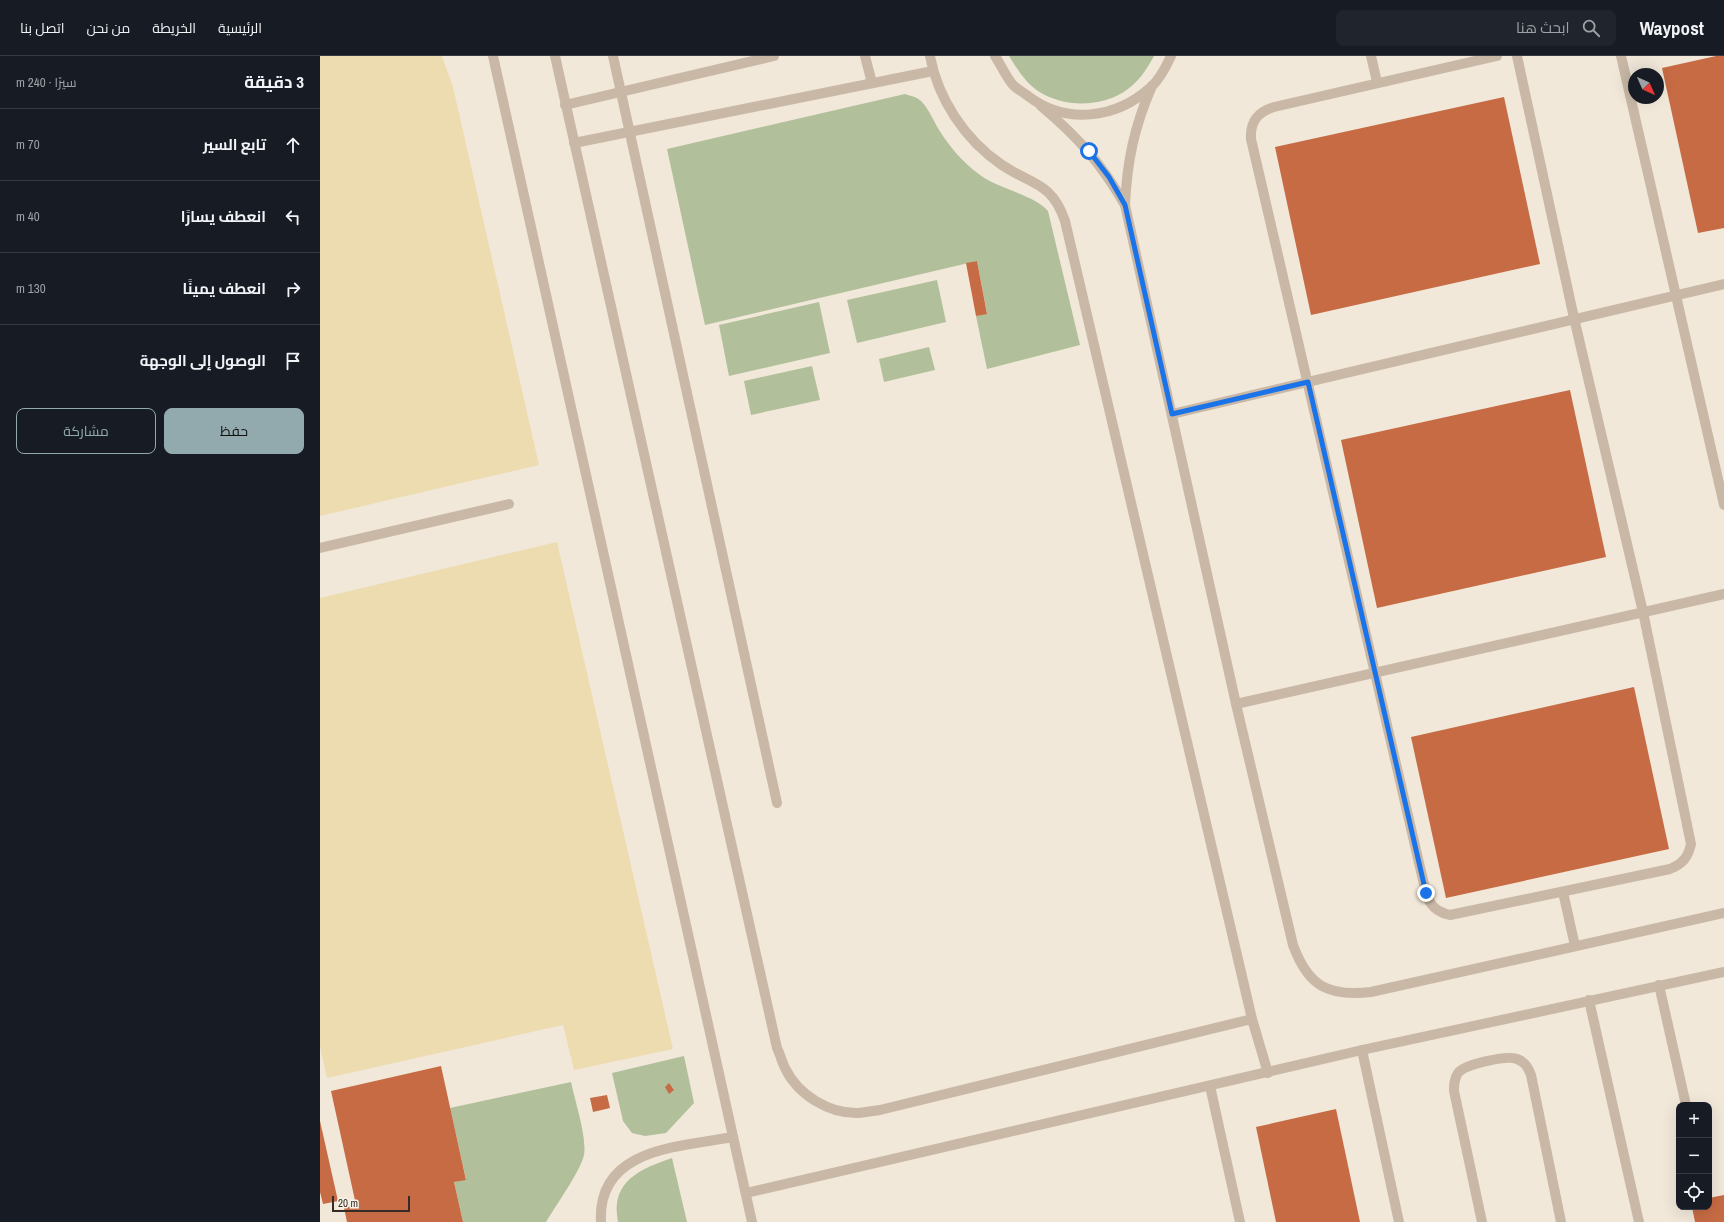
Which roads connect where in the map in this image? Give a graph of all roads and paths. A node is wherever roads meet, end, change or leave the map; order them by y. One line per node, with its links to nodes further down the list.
1 (494, 56): 47 (street)
2 (555, 56): 18 (street)
3 (613, 56): 17 (street)
4 (774, 56): 17 (street)
5 (865, 56): 15 (street)
6 (930, 56): 13 (street)
7 (995, 56): 19 (street)
8 (1171, 56): 16 (street)
9 (1371, 56): 14 (street)
10 (1498, 56): 14 (street)
11 (1517, 56): 25 (street)
12 (1621, 56): 24 (street)
13 (933, 71): 15 (street); 42 (street)
14 (1377, 82): 26 (street)
15 (872, 83): 20 (street)
16 (1152, 86): 19 (street); 22 (street)
17 (621, 92): 18 (street); 20 (street)
18 (565, 105): 21 (street)
19 (1041, 106): 22 (street)
20 (629, 132): 21 (street); 35 (street)
21 (574, 143): 42 (street)
22 (1125, 205): 27 (street)
23 (1724, 284): 24 (street)
24 (1675, 295): 25 (street); 29 (street)
25 (1574, 318): 26 (street); 32 (street)
26 (1308, 382): 27 (street); 33 (street)
27 (1172, 414): 34 (street)
28 (509, 504): 30 (street)
29 (1724, 505)
30 (320, 548)
31 (1724, 594): 32 (street)
32 (1643, 612): 33 (street); 36 (street)
33 (1374, 672): 34 (street); 36 (street)
34 (1236, 704): 38 (street)
35 (777, 803)
36 (1563, 892): 38 (street)
37 (1724, 913): 38 (street)
38 (1575, 946)
39 (1724, 972): 40 (street)
40 (1659, 985): 41 (street); 46 (street)
41 (1589, 1000): 43 (street); 55 (street)
42 (1252, 1019): 44 (street)
43 (1362, 1050): 44 (street); 52 (street)
44 (1268, 1073): 45 (street)
45 (1210, 1086): 48 (street); 51 (street)
46 (1685, 1102)
47 (733, 1137): 48 (street); 49 (street)
48 (746, 1193): 50 (street)
49 (601, 1222)
50 (752, 1222)
51 (1240, 1222)
52 (1398, 1222)
53 (1482, 1222): 54 (street)
54 (1561, 1222)
55 (1639, 1222)

